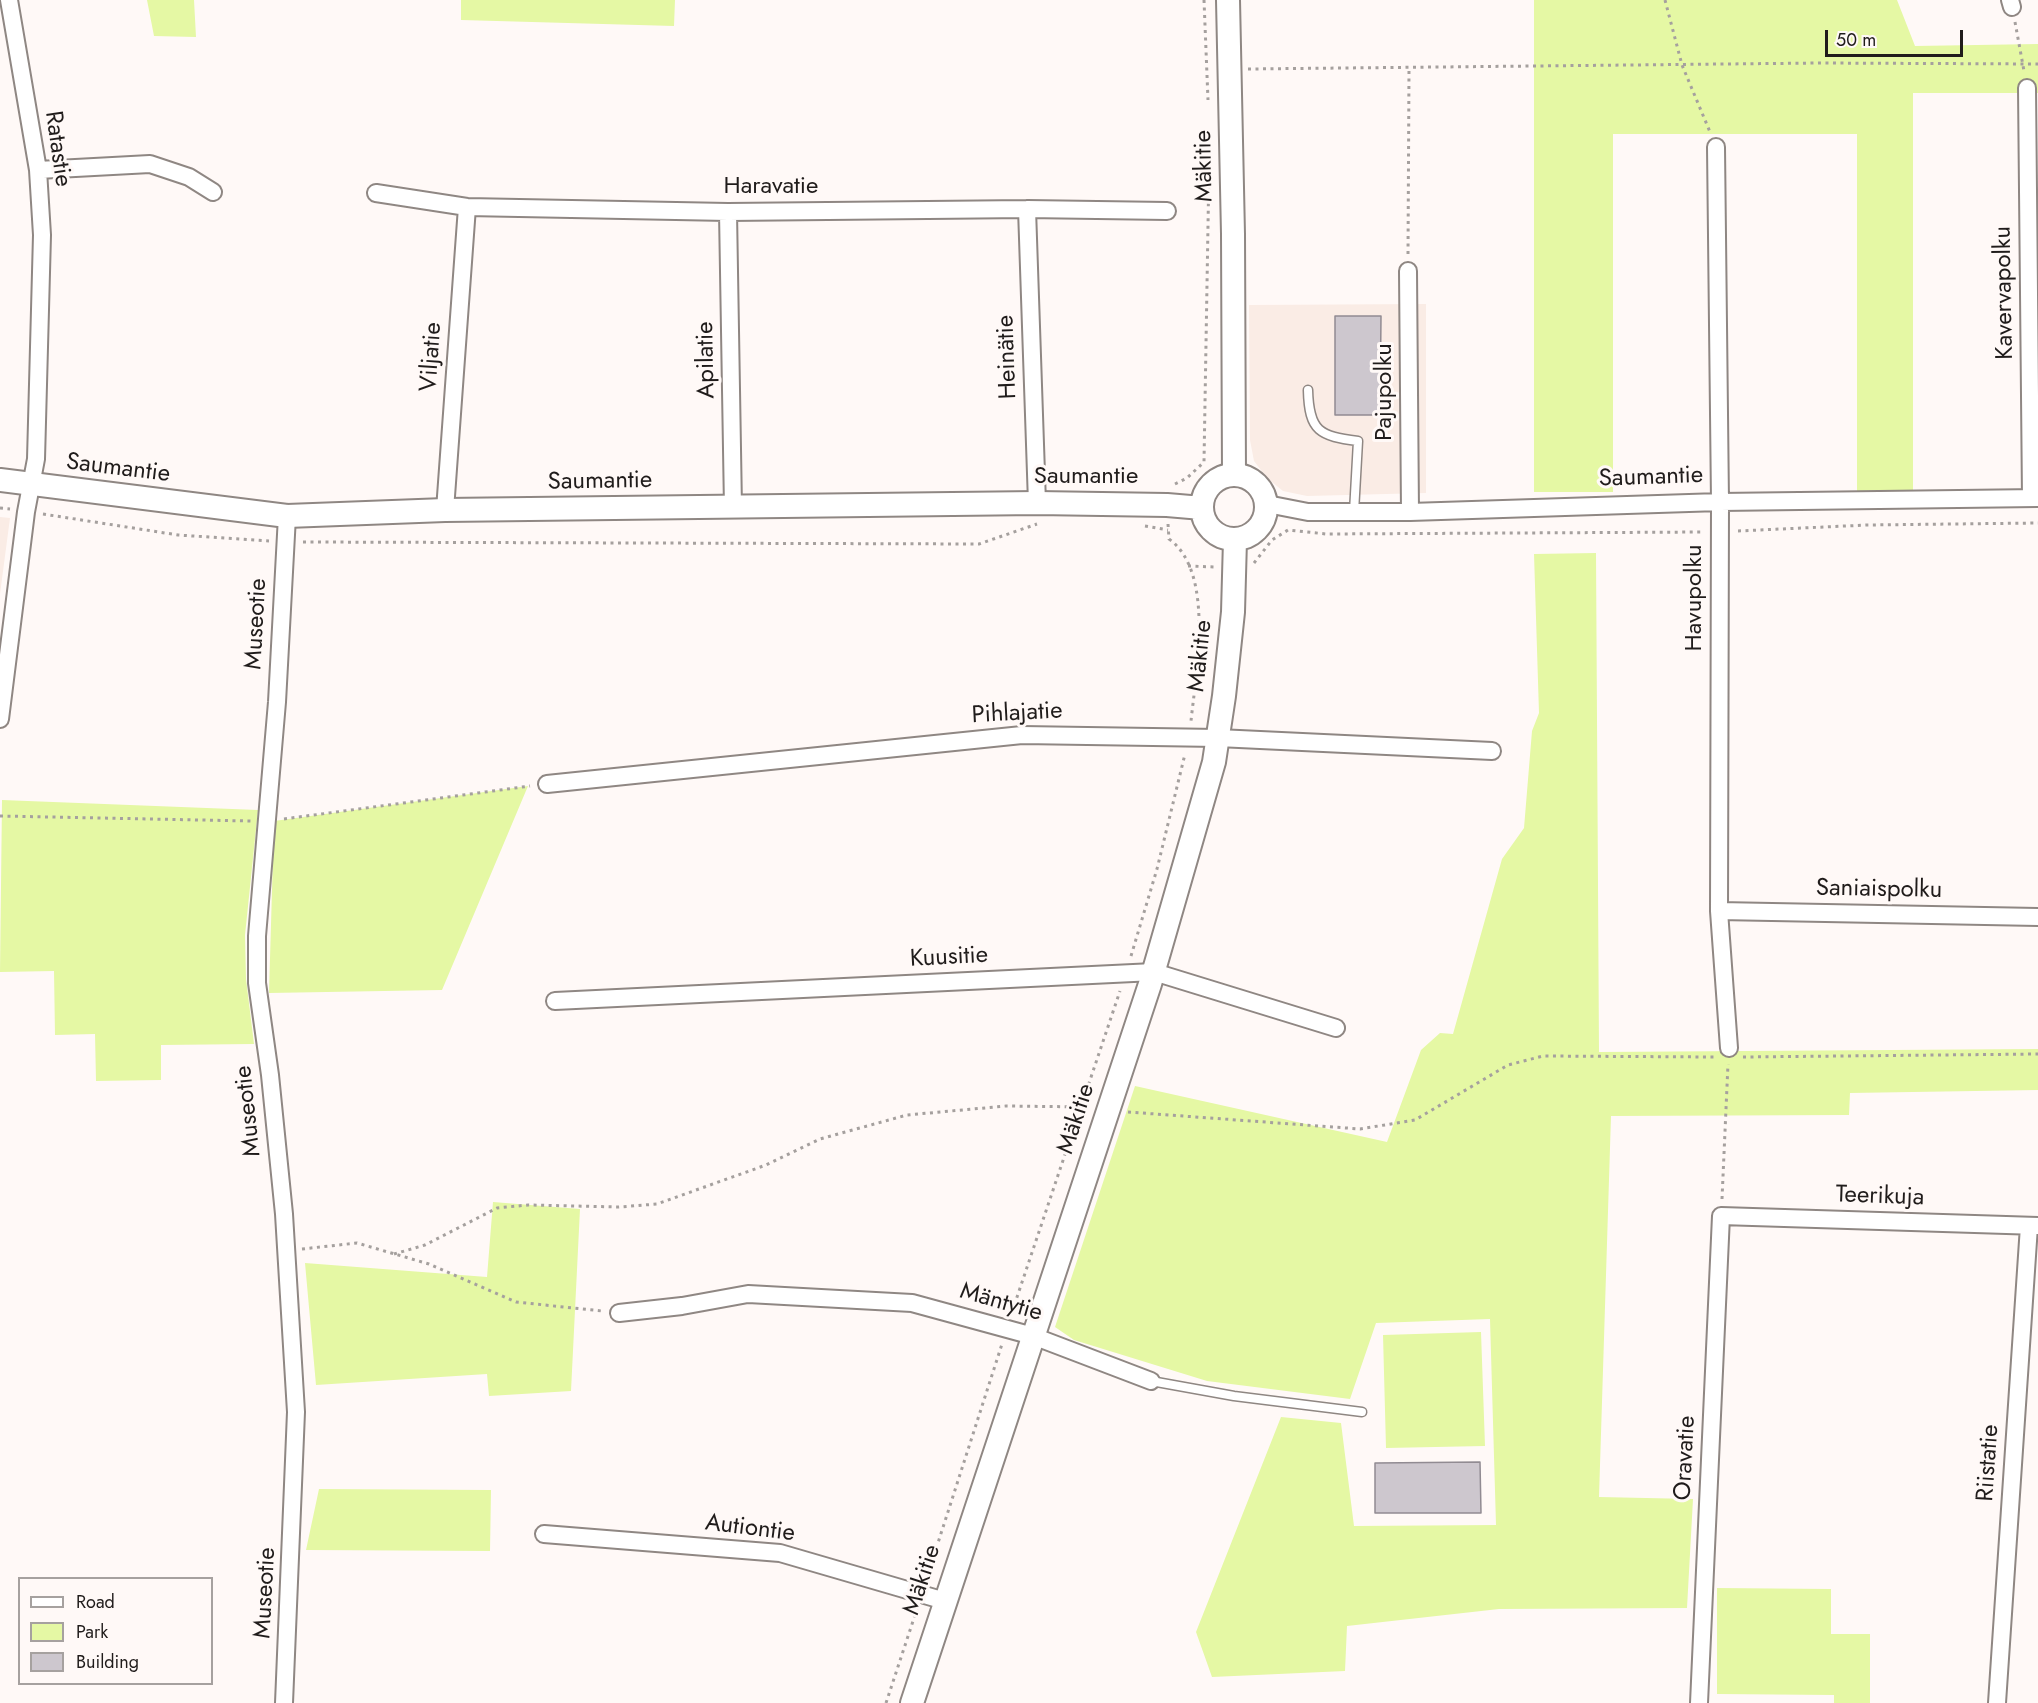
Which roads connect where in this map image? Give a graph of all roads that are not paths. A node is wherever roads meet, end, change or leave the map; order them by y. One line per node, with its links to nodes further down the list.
1 (9, 0): 5 (street, Ratastie)
2 (1228, 0): 14 (street, Mäkitie)
3 (2027, 88): 17 (street, Kavervapolku)
4 (1716, 147): 18 (street, Havupolku)
5 (38, 170): 6 (street); 16 (street, Ratastie)
6 (213, 192)
7 (376, 193): 8 (street, Haravatie)
8 (467, 207): 11 (street, Haravatie); 22 (street, Viljatie)
9 (1027, 209): 10 (street, Haravatie); 11 (street, Haravatie); 25 (street, Heinätie)
10 (1167, 211)
11 (728, 212): 20 (street, Apilatie)
12 (1408, 271): 24 (street, Pajupolku)
13 (1308, 390): 23 (lane)
14 (1234, 475): 19 (street); 21 (street)
15 (0, 480): 16 (street, Saumantie)
16 (31, 486): 26 (street, Saumantie); 28 (street, Ratastie)
17 (2035, 498): 18 (street, Saumantie)
18 (1720, 502): 24 (street, Saumantie); 32 (street, Havupolku)
19 (1267, 504): 23 (street, Saumantie); 27 (street)
20 (733, 507): 22 (street, Saumantie); 25 (street, Saumantie)
21 (1202, 508): 25 (street, Saumantie); 27 (street)
22 (445, 510): 26 (street, Saumantie)
23 (1354, 512): 24 (street, Saumantie)
24 (1410, 512)
25 (1039, 513)
26 (287, 516): 46 (street, Museotie)
27 (1235, 540): 29 (street, Mäkitie)
28 (0, 719)
29 (1218, 738): 30 (street, Pihlajatie); 31 (street, Pihlajatie); 34 (street, Mäkitie)
30 (1492, 751)
31 (547, 784)
32 (1719, 911): 33 (street, Saniaispolku); 37 (street, Havupolku)
33 (2038, 917)
34 (1154, 972): 35 (street, Kuusitie); 36 (street, Kuusitie); 41 (street, Mäkitie)
35 (555, 1001)
36 (1336, 1028)
37 (1729, 1052)
38 (1721, 1216): 39 (street, Teerikuja); 48 (street, Oravatie)
39 (2033, 1226): 49 (street, Riistatie)
40 (619, 1313): 41 (street, Mäntytie)
41 (1033, 1336): 42 (street, Mäntytie); 45 (street, Mäkitie)
42 (1151, 1381): 43 (lane, Mäntytie)
43 (1362, 1412)
44 (544, 1534): 45 (street, Autiontie)
45 (945, 1602): 47 (street, Mäkitie)
46 (284, 1703)
47 (912, 1703)
48 (1699, 1703)
49 (1998, 1703)

